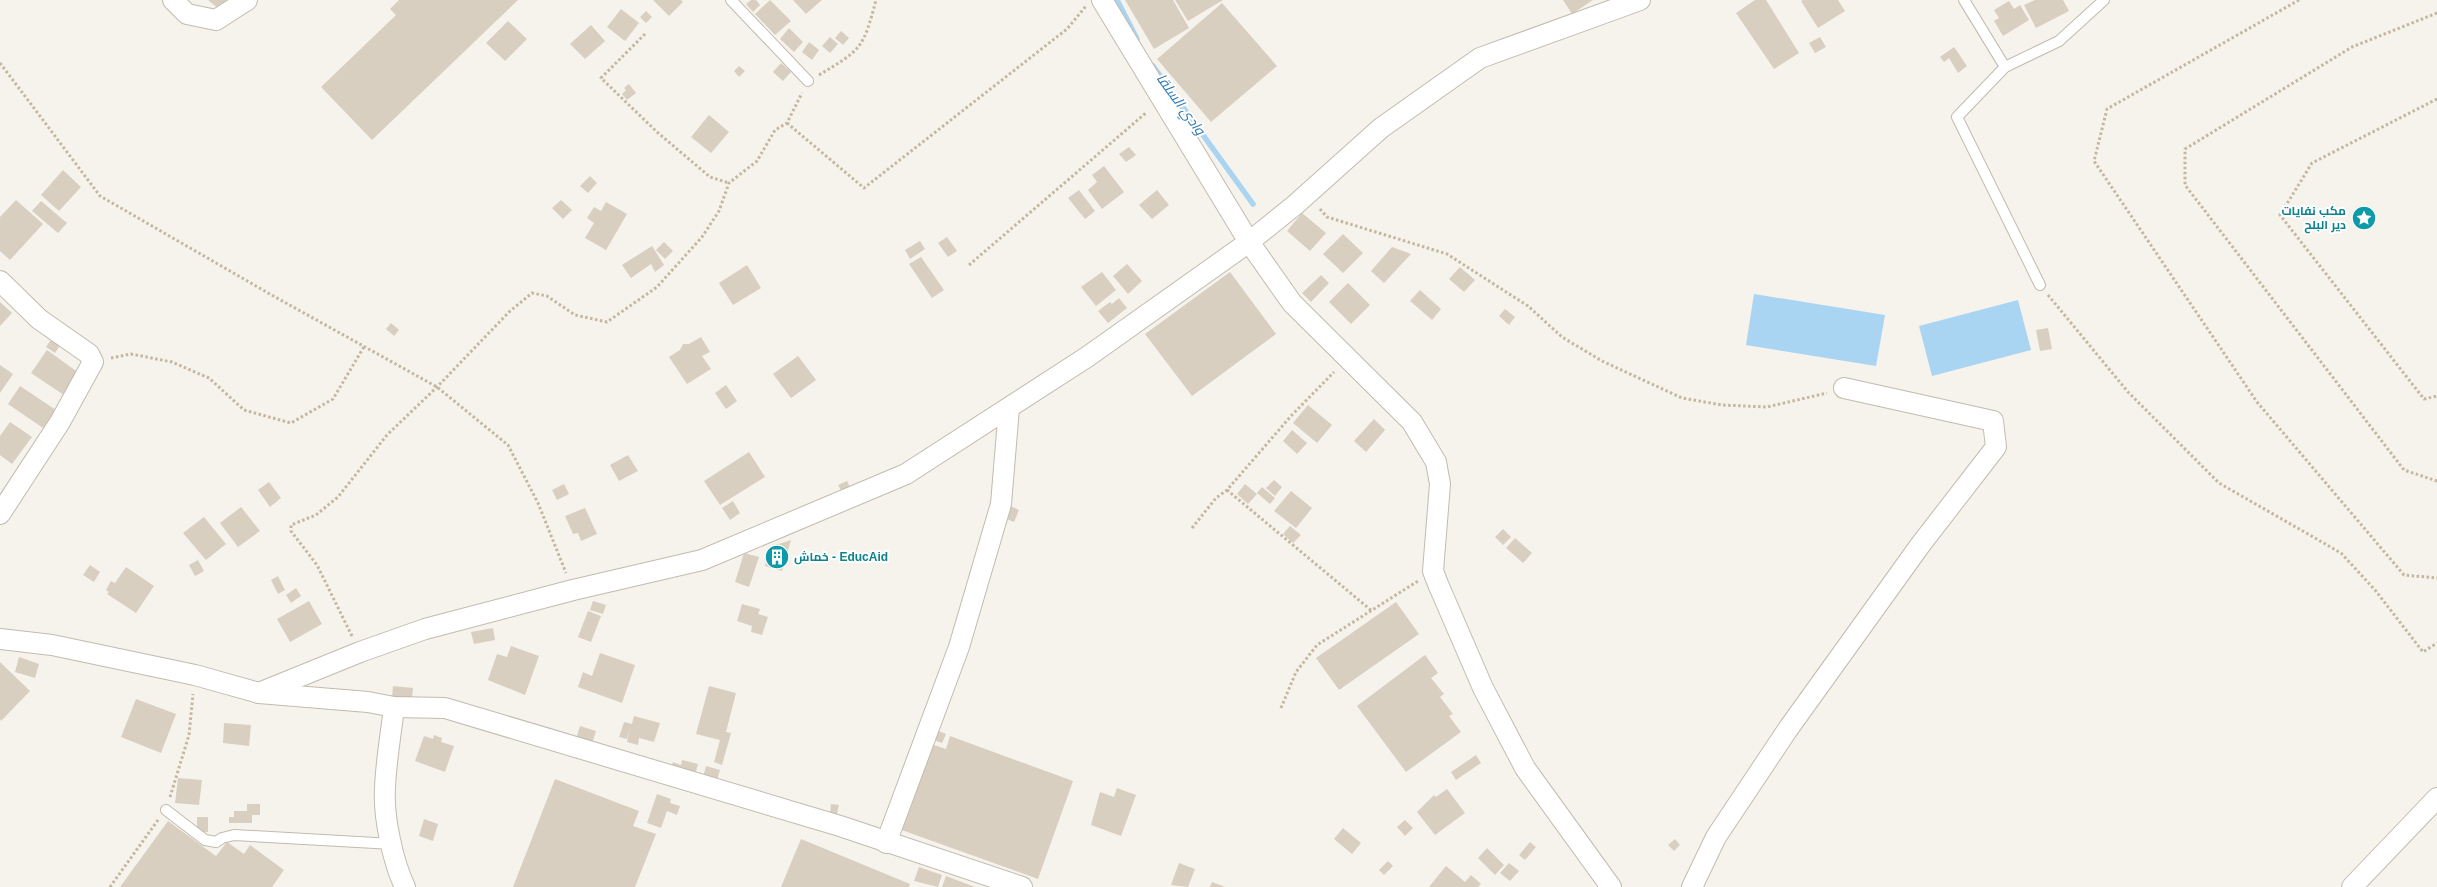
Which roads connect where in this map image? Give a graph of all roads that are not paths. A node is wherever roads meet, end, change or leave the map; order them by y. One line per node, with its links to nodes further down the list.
1 (173, 0): 2 (street)
2 (247, 0)
3 (731, 0): 9 (lane)
4 (1102, 0): 10 (street)
5 (1640, 0): 10 (street)
6 (1964, 0): 8 (lane)
7 (2104, 0): 8 (lane)
8 (2005, 68): 12 (lane)
9 (808, 81)
10 (1249, 242): 14 (street); 25 (street)
11 (0, 282): 15 (street)
12 (2040, 285)
13 (1844, 388): 26 (street)
14 (1009, 408): 17 (street); 21 (street)
15 (0, 514)
16 (0, 639): 17 (street)
17 (259, 693): 18 (street)
18 (394, 706): 21 (street); 22 (street)
19 (2437, 798): 27 (street)
20 (166, 810): 22 (lane)
21 (886, 843): 24 (street)
22 (392, 844): 23 (street)
23 (405, 887)
24 (1022, 887)
25 (1611, 887)
26 (1692, 887)
27 (2352, 887)

